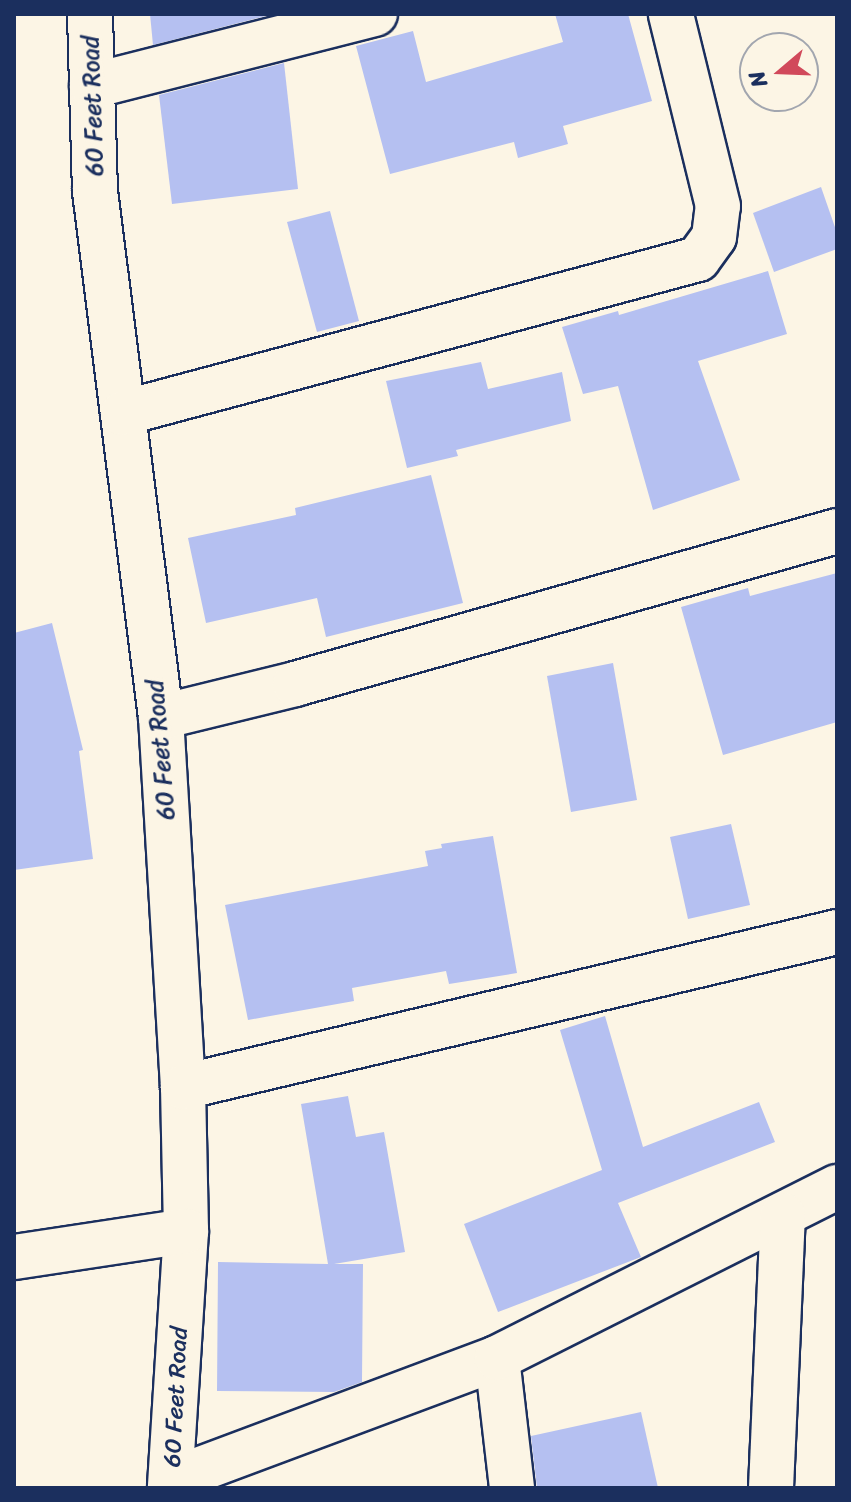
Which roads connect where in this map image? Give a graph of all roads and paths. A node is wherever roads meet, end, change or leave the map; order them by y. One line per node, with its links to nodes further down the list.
1 (90, 14): 4 (street, 60 Feet Road)
2 (375, 14): 4 (street)
3 (671, 14): 5 (street)
4 (92, 86): 5 (street, 60 Feet Road)
5 (123, 413): 7 (street, 60 Feet Road)
6 (837, 531): 7 (street)
7 (161, 717): 9 (street, 60 Feet Road)
8 (837, 932): 9 (street)
9 (183, 1087): 12 (street, 60 Feet Road)
10 (837, 1187): 11 (street)
11 (783, 1215): 14 (street); 17 (street)
12 (186, 1231): 13 (street); 15 (street, 60 Feet Road)
13 (14, 1257)
14 (497, 1358): 15 (street); 16 (street)
15 (171, 1484)
16 (512, 1488)
17 (771, 1488)

